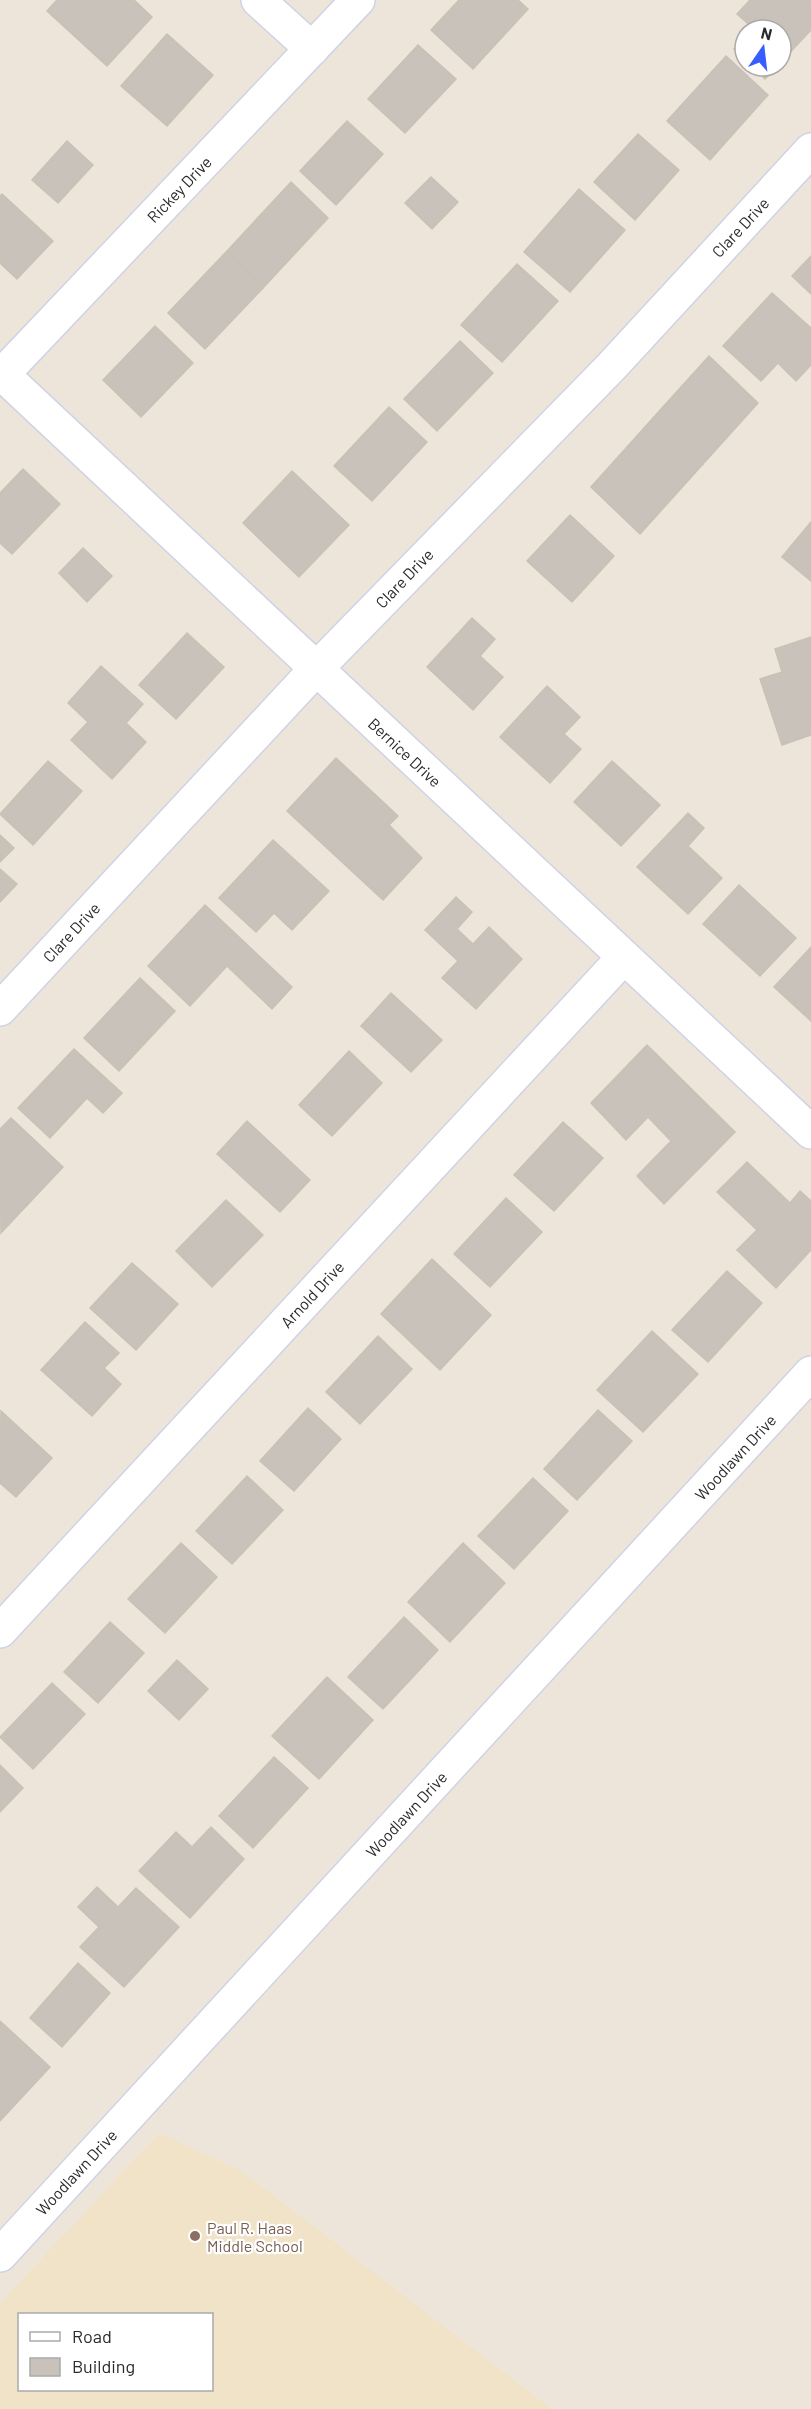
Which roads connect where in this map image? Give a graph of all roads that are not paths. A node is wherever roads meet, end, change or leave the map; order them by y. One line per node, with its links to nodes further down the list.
1 (258, 0): 3 (street)
2 (358, 0): 3 (street, Rickey Drive)
3 (312, 49): 5 (street, Rickey Drive)
4 (811, 150): 6 (street, Clare Drive)
5 (1, 374): 6 (street, Bernice Drive)
6 (316, 669): 7 (street, Bernice Drive); 8 (street, Clare Drive)
7 (624, 957): 9 (street, Bernice Drive); 11 (street, Arnold Drive)
8 (0, 1009)
9 (811, 1132)
10 (811, 1373): 12 (street, Woodlawn Drive)
11 (0, 1631)
12 (0, 2255)

